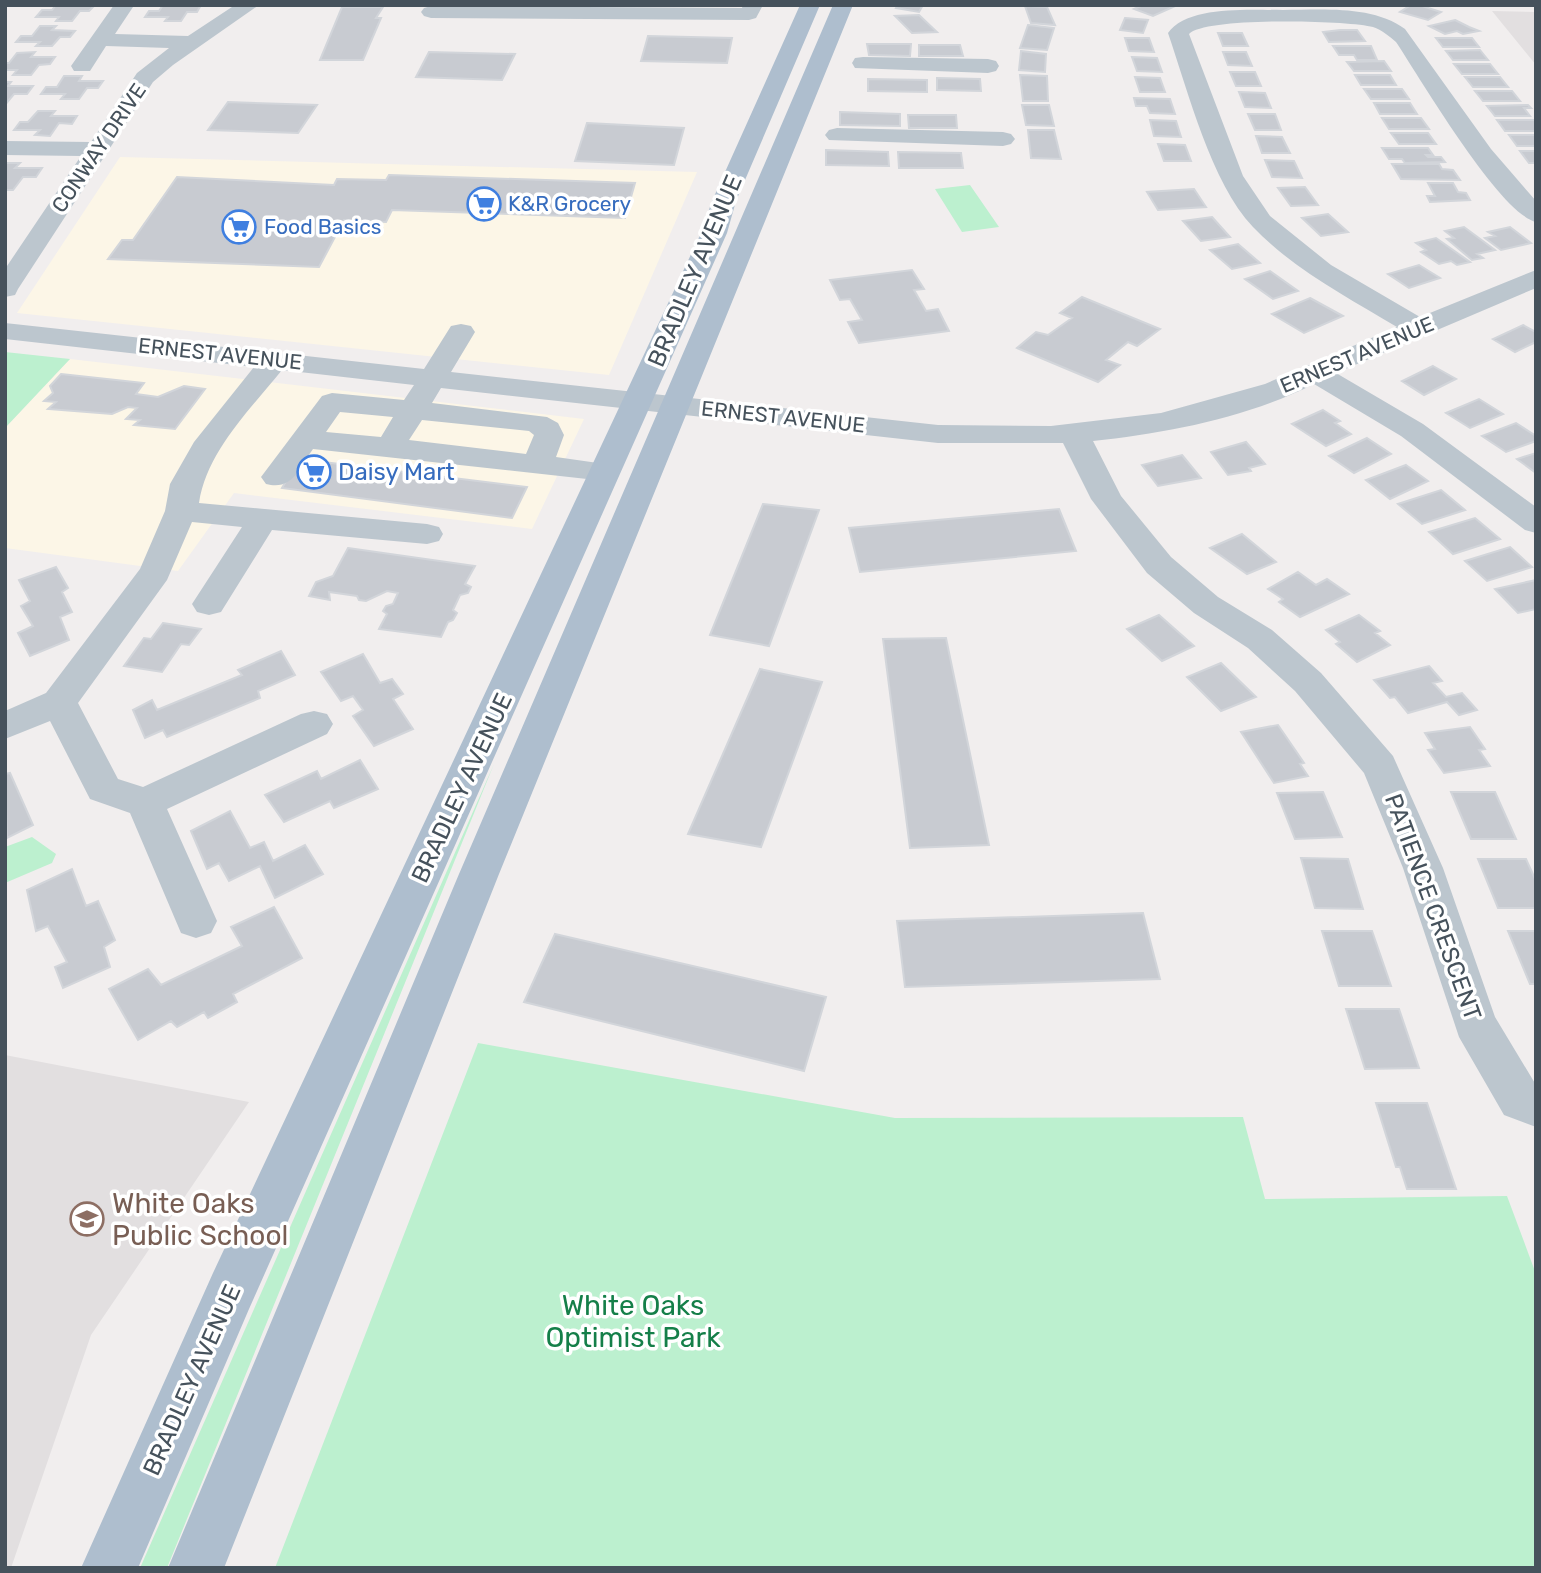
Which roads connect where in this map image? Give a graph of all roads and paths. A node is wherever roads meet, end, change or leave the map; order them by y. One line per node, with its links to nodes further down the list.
1 (249, 5): 9 (street, CONWAY DRIVE)
2 (753, 5): 6 (street)
3 (810, 5): 28 (main road, BRADLEY AVENUE)
4 (843, 5): 28 (main road, BRADLEY AVENUE)
5 (123, 7): 8 (street)
6 (574, 9): 7 (street)
7 (431, 12)
8 (100, 40): 9 (street); 11 (street)
9 (192, 42): 16 (street, CONWAY DRIVE)
10 (863, 64): 12 (street)
11 (82, 66)
12 (988, 66)
13 (836, 135): 14 (street)
14 (1003, 139)
15 (5, 148): 16 (street)
16 (97, 149): 19 (street, CONWAY DRIVE)
17 (1536, 215): 22 (street)
18 (5, 243): 19 (street)
19 (36, 243): 21 (street, CONWAY DRIVE)
20 (1528, 288): 22 (street, ERNEST AVENUE)
21 (5, 289)
22 (1420, 329): 26 (street, ERNEST AVENUE)
23 (5, 331): 25 (street, ERNEST AVENUE)
24 (461, 332): 27 (street)
25 (275, 360): 27 (street, ERNEST AVENUE); 36 (street)
26 (1314, 372): 30 (street, ERNEST AVENUE); 38 (street)
27 (434, 378): 28 (street, ERNEST AVENUE); 29 (street)
28 (657, 402): 30 (street, ERNEST AVENUE); 47 (main road, BRADLEY AVENUE); 48 (main road, BRADLEY AVENUE)
29 (413, 410): 31 (street); 32 (street); 33 (street)
30 (1074, 434): 46 (street, PATIENCE CRESCENT)
31 (305, 439): 32 (street); 35 (street)
32 (390, 447): 33 (street)
33 (537, 466): 34 (street)
34 (587, 470)
35 (277, 477)
36 (181, 511): 37 (street); 41 (street)
37 (263, 519): 39 (street); 40 (street)
38 (1536, 523)
39 (427, 534)
40 (209, 604)
41 (59, 702): 43 (street); 44 (street)
42 (314, 724): 44 (street)
43 (5, 726)
44 (145, 803): 45 (street)
45 (196, 921)
46 (1536, 1106)
47 (109, 1568)
48 (196, 1568)

